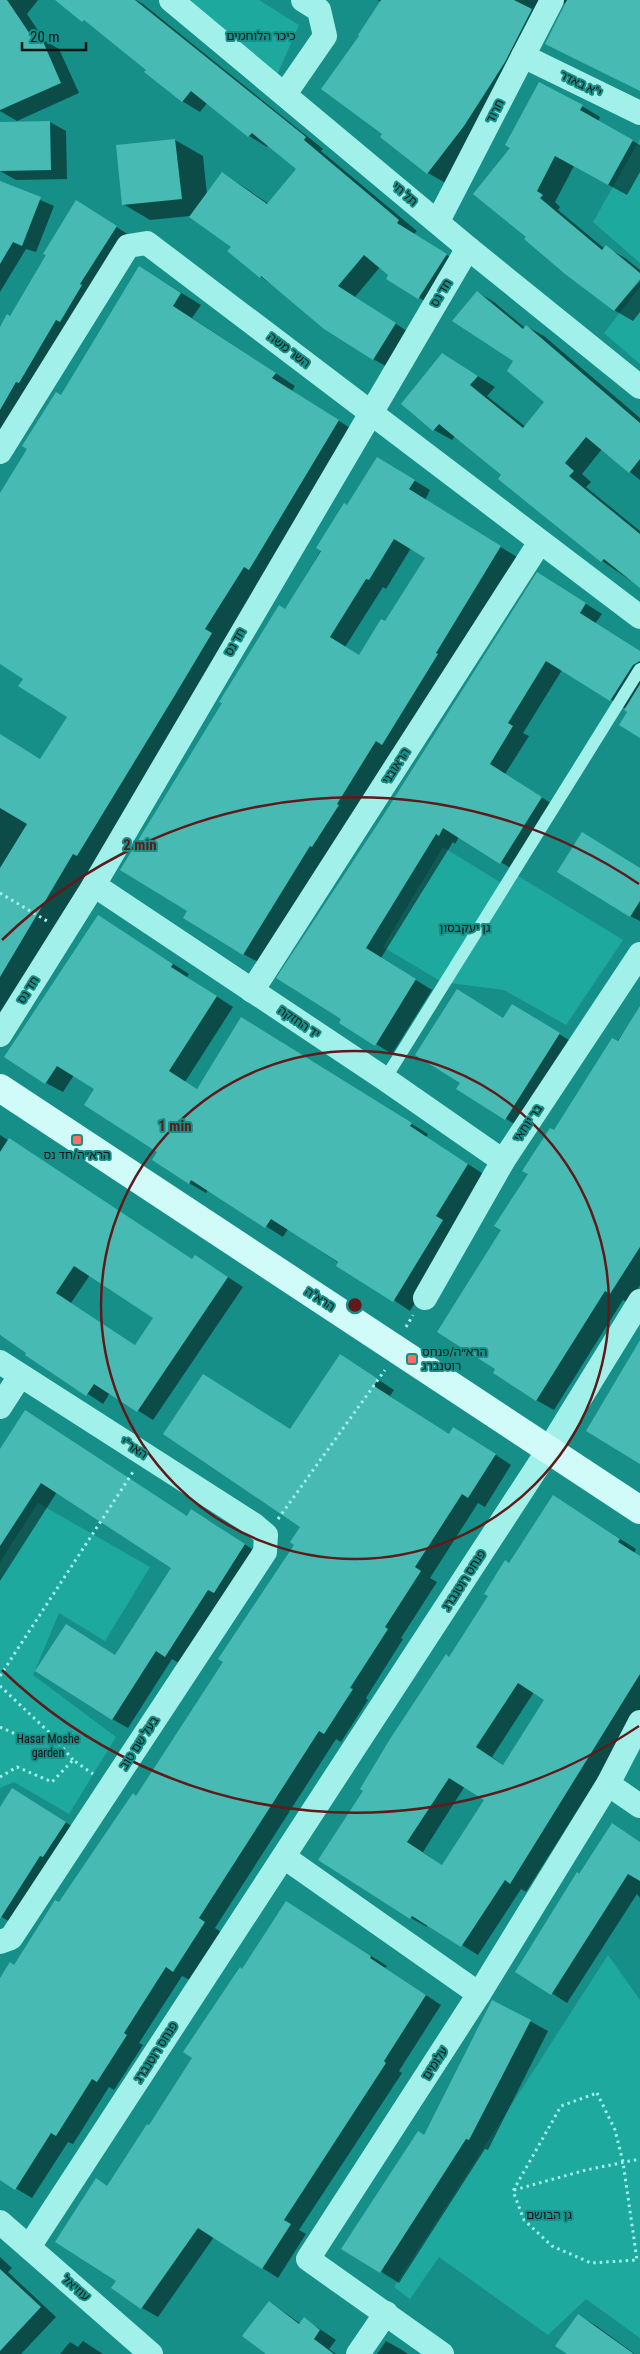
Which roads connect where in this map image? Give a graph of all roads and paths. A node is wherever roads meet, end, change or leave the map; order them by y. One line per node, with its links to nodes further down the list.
1 (171, 0): 5 (street, תל חי)
2 (303, 0): 5 (street)
3 (552, 0): 4 (street, חרוד)
4 (523, 56): 6 (street, י"א באדר); 7 (street, חרוד)
5 (285, 94): 7 (street, תל חי)
6 (640, 113)
7 (438, 221): 8 (street, תל חי)
8 (468, 248): 9 (street, תל חי); 10 (street, חד נס)
9 (640, 387)
10 (370, 412): 11 (street, השר משה); 12 (street, השר משה); 15 (street, חד נס)
11 (0, 452)
12 (540, 542): 13 (street, השר משה); 19 (street, הראובני)
13 (640, 617)
14 (640, 669): 21 (lane)
15 (94, 885): 17 (street, חד נס); 19 (street, יד החזקה)
16 (0, 892): 17 (path)
17 (65, 932): 20 (street, חד נס)
18 (640, 954): 23 (street, בר יוחאי)
19 (252, 990): 21 (street, יד החזקה)
20 (0, 1035)
21 (385, 1079): 23 (street, יד החזקה)
22 (0, 1088): 26 (street, הרא"ה)
23 (503, 1161): 24 (street, בר יוחאי)
24 (425, 1298): 26 (path)
25 (640, 1301): 30 (street, פנחס רוטנברג)
26 (396, 1348): 30 (street, הרא"ה); 33 (path)
27 (0, 1362): 28 (street, האר"י)
28 (20, 1376): 29 (street); 31 (street, האר"י)
29 (0, 1407)
30 (549, 1449): 32 (street, הרא"ה); 44 (street, פנחס רוטנברג)
31 (144, 1455): 33 (street, האר"י); 34 (path)
32 (640, 1510)
33 (266, 1535): 42 (street, בעל שם טוב)
34 (0, 1676)
35 (0, 1686): 38 (path)
36 (640, 1722): 41 (street, עלומים)
37 (0, 1727): 38 (path)
38 (52, 1735): 39 (path)
39 (73, 1760): 40 (path); 42 (path)
40 (0, 1777)
41 (608, 1784): 43 (street); 46 (street, עלומים)
42 (111, 1785): 45 (street, בעל שם טוב)
43 (640, 1806)
44 (284, 1857): 46 (street); 51 (street, פנחס רוטנברג)
45 (0, 1942)
46 (479, 1994): 52 (street, עלומים)
47 (640, 2159): 48 (path)
48 (623, 2162): 49 (path); 49 (path); 49 (path)
49 (513, 2191)
50 (0, 2222): 51 (street, עוזיאל)
51 (29, 2247): 53 (street, עוזיאל)
52 (386, 2313): 54 (street); 55 (street, עלומים)
53 (151, 2354)
54 (358, 2354)
55 (442, 2354)

